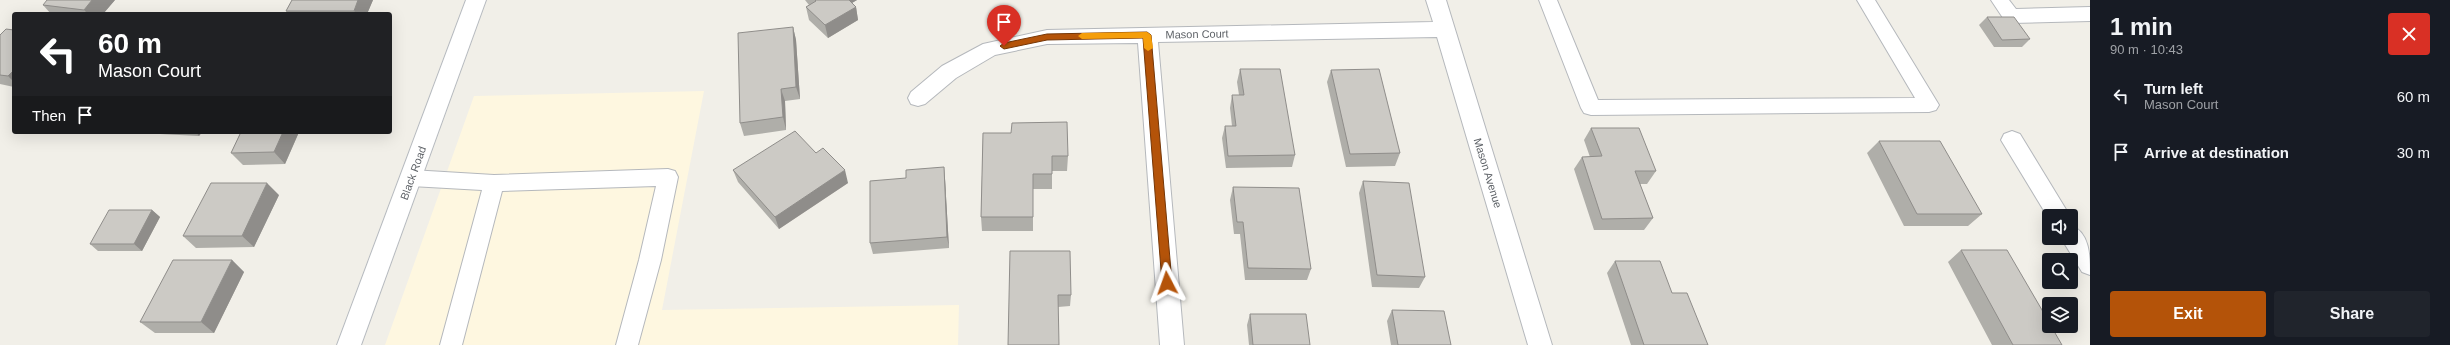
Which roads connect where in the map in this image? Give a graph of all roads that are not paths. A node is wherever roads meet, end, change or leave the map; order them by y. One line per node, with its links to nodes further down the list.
1 (476, 0): 11 (street, Black Road)
2 (1436, 0): 7 (street, Mason Avenue)
3 (1548, 0): 4 (lane)
4 (1866, 0)
5 (2000, 0): 6 (lane)
6 (2090, 14)
7 (1445, 29): 8 (street, Mason Court); 20 (street, Mason Avenue)
8 (1147, 35): 9 (street, Mason Court); 19 (street)
9 (918, 98)
10 (2012, 140): 13 (street)
11 (411, 178): 12 (lane); 16 (street, Black Road)
12 (494, 183): 17 (lane); 18 (lane)
13 (2055, 209)
14 (2078, 245): 15 (street)
15 (2090, 265)
16 (349, 345)
17 (451, 345)
18 (627, 345)
19 (1172, 345)
20 (1540, 345)

